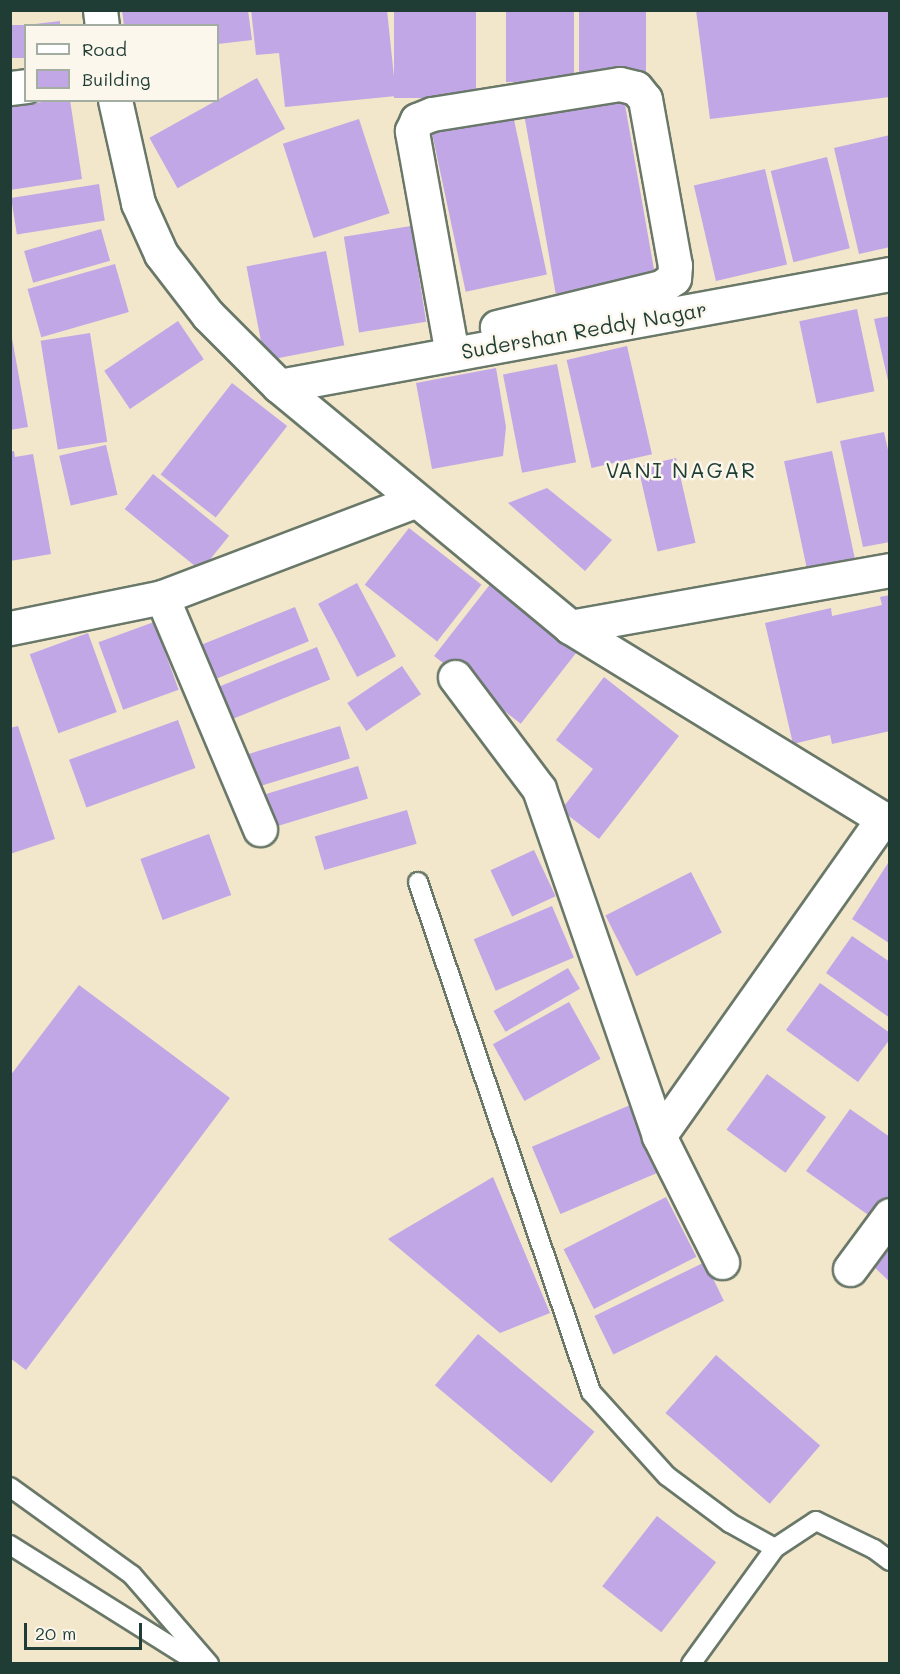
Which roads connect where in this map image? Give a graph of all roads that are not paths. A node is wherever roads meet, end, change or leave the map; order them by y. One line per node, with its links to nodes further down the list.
1 (115, 102): 5 (street)
2 (890, 274): 3 (street, Sudershan Reddy Nagar)
3 (487, 331): 4 (street, Sudershan Reddy Nagar); 4 (street)
4 (452, 354): 5 (street, Sudershan Reddy Nagar)
5 (279, 386): 6 (street)
6 (415, 501): 8 (street); 9 (street)
7 (890, 570): 9 (street)
8 (162, 597): 10 (street); 13 (street)
9 (570, 627): 12 (street)
10 (10, 628)
11 (455, 677): 15 (street)
12 (886, 820): 15 (street)
13 (260, 828)
14 (418, 882): 21 (lane)
15 (659, 1136): 17 (street)
16 (890, 1215): 18 (street)
17 (722, 1262)
18 (850, 1269)
19 (10, 1487): 24 (lane)
20 (10, 1545): 23 (lane)
21 (775, 1548): 22 (lane); 25 (lane)
22 (890, 1561)
23 (200, 1664)
24 (209, 1664)
25 (690, 1664)

